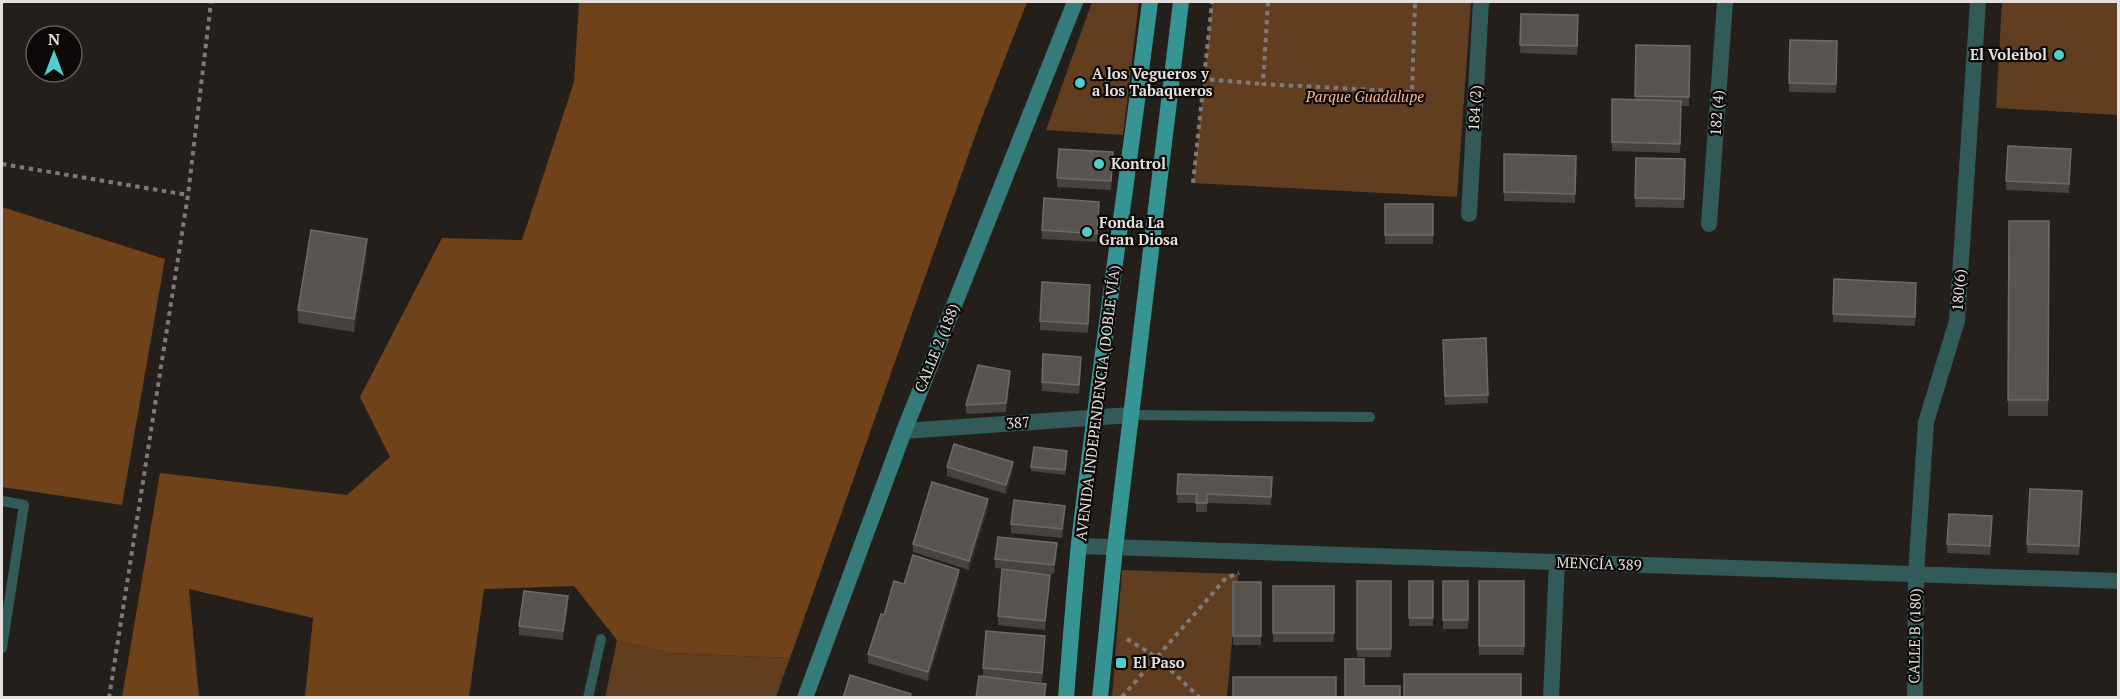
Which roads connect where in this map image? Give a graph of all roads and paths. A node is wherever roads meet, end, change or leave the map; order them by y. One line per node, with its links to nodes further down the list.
1 (211, 2): 16 (path)
2 (1075, 2): 22 (main road, CALLE 2 (188))
3 (1150, 2): 20 (main road, AVENIDA INDEPENDENCIA (DOBLE VÍA))
4 (1181, 2): 11 (main road)
5 (1212, 2): 12 (path)
6 (1268, 2): 13 (path)
7 (1415, 2): 13 (path)
8 (1481, 2): 17 (street, 184 (2))
9 (1725, 2): 18 (street, 182 (4))
10 (1978, 2): 28 (street, 180(6))
11 (1173, 76): 12 (path); 19 (main road)
12 (1204, 79): 13 (path); 15 (path)
13 (1263, 84)
14 (2, 164): 16 (path)
15 (1193, 183)
16 (188, 195): 34 (path)
17 (1468, 214)
18 (1708, 224)
19 (1131, 415): 20 (street, 387); 21 (lane); 25 (main road)
20 (1095, 417): 22 (street, 387); 24 (main road, AVENIDA INDEPENDENCIA (DOBLE VÍA))
21 (1370, 417)
22 (904, 430): 36 (main road, CALLE 2 (188))
23 (2, 501): 32 (lane)
24 (1079, 546): 25 (street, MENCÍA 389); 37 (main road, AVENIDA INDEPENDENCIA (DOBLE VÍA))
25 (1115, 548): 26 (street, MENCÍA 389); 30 (main road)
26 (1249, 552): 27 (street, MENCÍA 389); 33 (path)
27 (1557, 562): 28 (street, MENCÍA 389); 41 (street)
28 (1916, 574): 29 (street, MENCÍA 389); 42 (street, CALLE B (180))
29 (2118, 580)
30 (1108, 619): 33 (path); 38 (main road)
31 (601, 639): 35 (lane)
32 (2, 648)
33 (1158, 658): 39 (path); 40 (path)
34 (109, 698)
35 (588, 698)
36 (805, 698)
37 (1066, 698)
38 (1100, 698)
39 (1122, 698)
40 (1200, 698)
41 (1551, 698)
42 (1915, 698)

